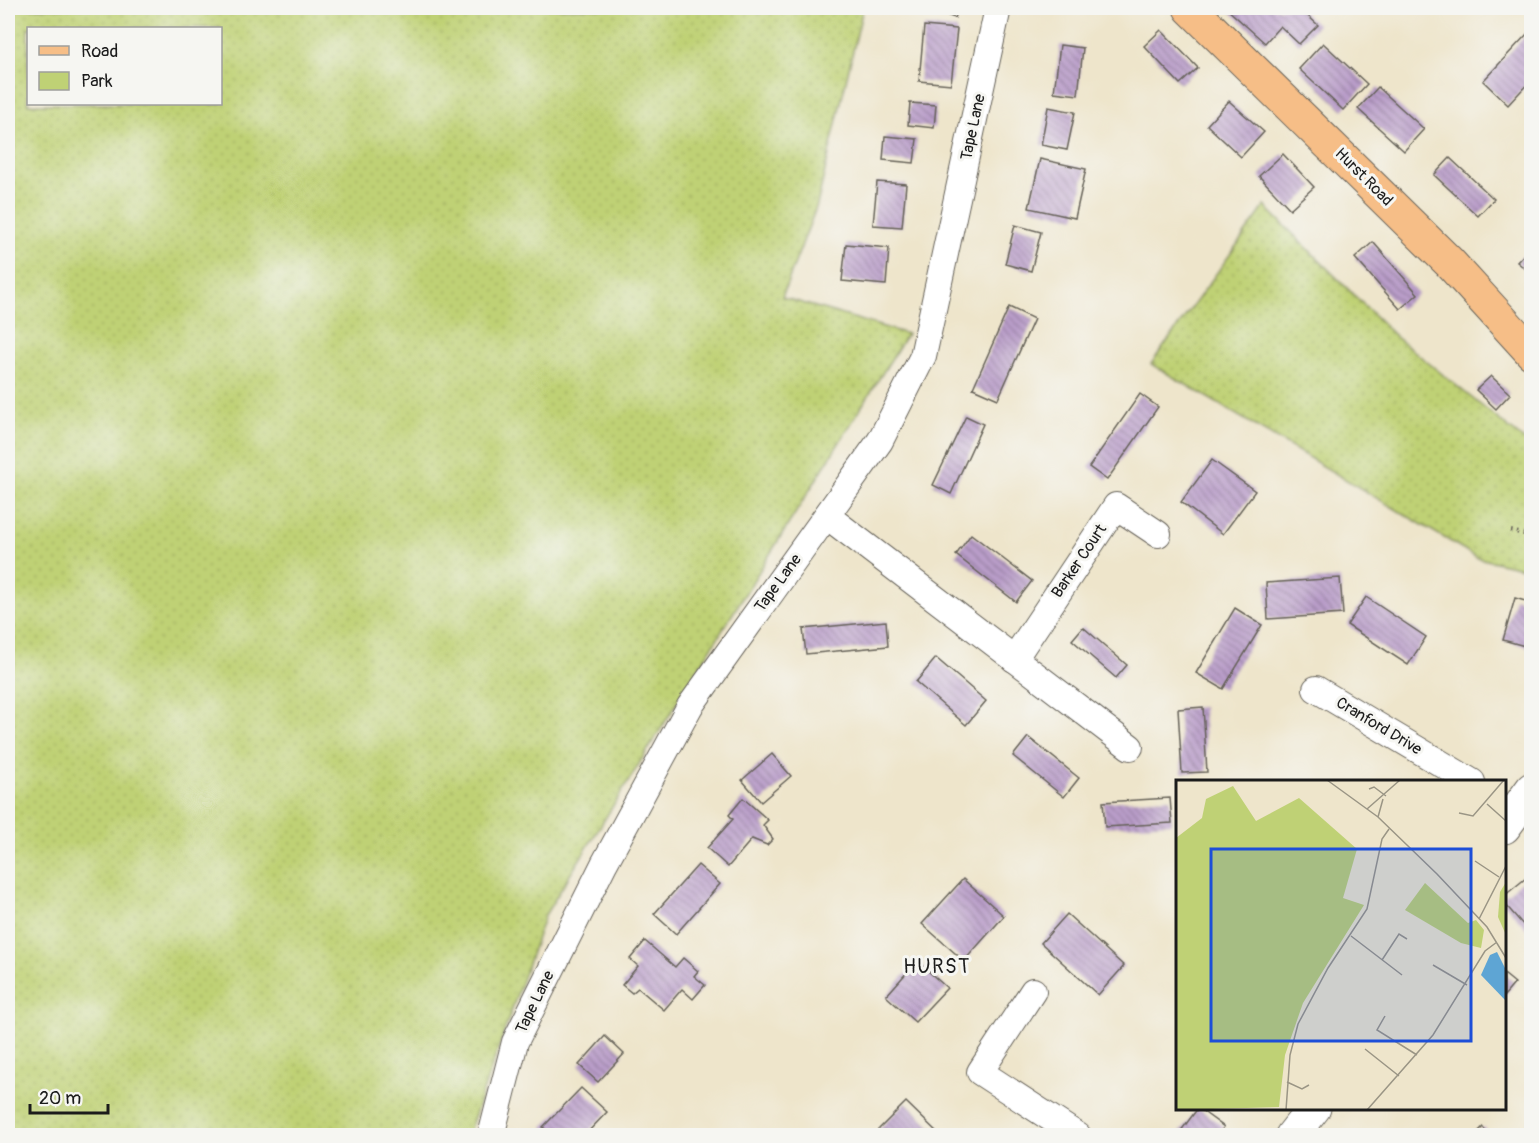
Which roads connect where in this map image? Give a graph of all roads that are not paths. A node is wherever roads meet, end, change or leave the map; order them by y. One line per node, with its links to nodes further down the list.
1 (998, 8): 4 (street, Tape Lane)
2 (1190, 8): 3 (main road, Hurst Road)
3 (1532, 352)
4 (826, 516): 6 (street); 12 (street, Tape Lane)
5 (1158, 534): 6 (street, Barker Court)
6 (1014, 658): 8 (street)
7 (1316, 688): 9 (street, Cranford Drive)
8 (1130, 747)
9 (1469, 780)
10 (1033, 991): 13 (street)
11 (1312, 1110): 14 (street)
12 (491, 1136)
13 (1078, 1136)
14 (1292, 1136)

